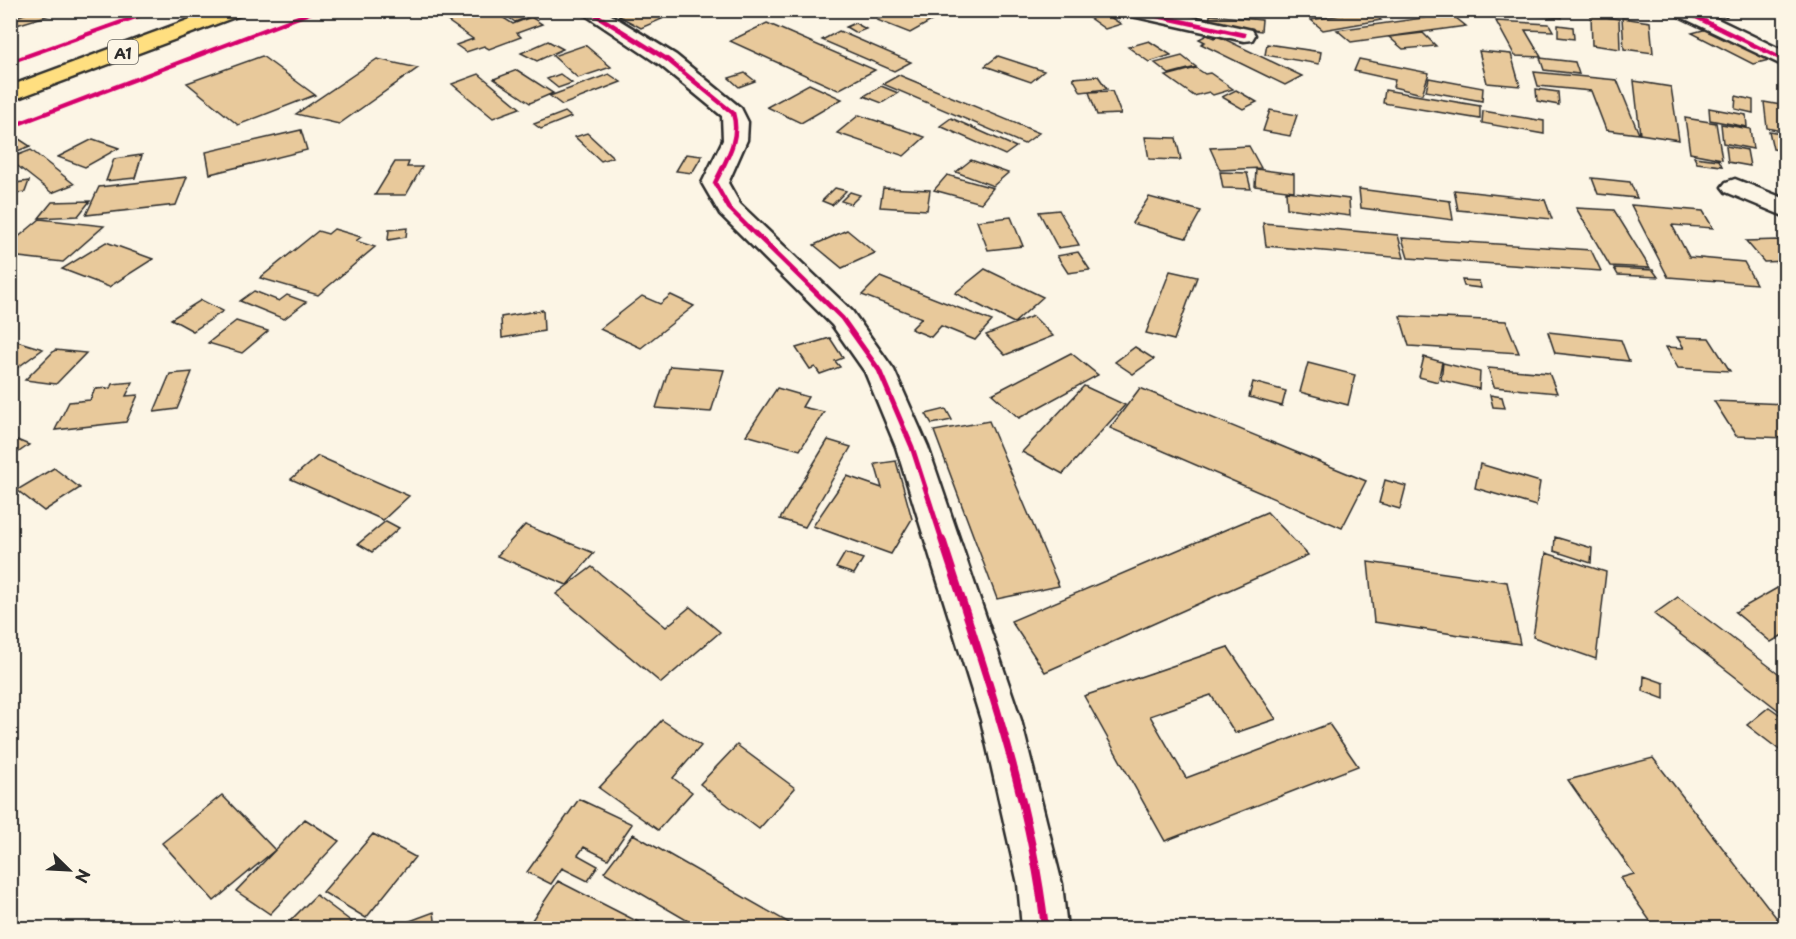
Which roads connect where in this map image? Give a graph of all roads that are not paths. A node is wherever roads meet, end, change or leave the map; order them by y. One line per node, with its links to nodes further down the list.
1 (218, 10): 8 (highway, A1)
2 (236, 10): 9 (highway, A1)
3 (588, 10): 12 (street)
4 (1130, 10): 6 (street)
5 (1682, 10): 7 (street)
6 (1244, 34)
7 (1785, 61)
8 (10, 84)
9 (10, 93)
10 (1735, 187): 11 (street)
11 (1785, 209)
12 (1045, 928)

